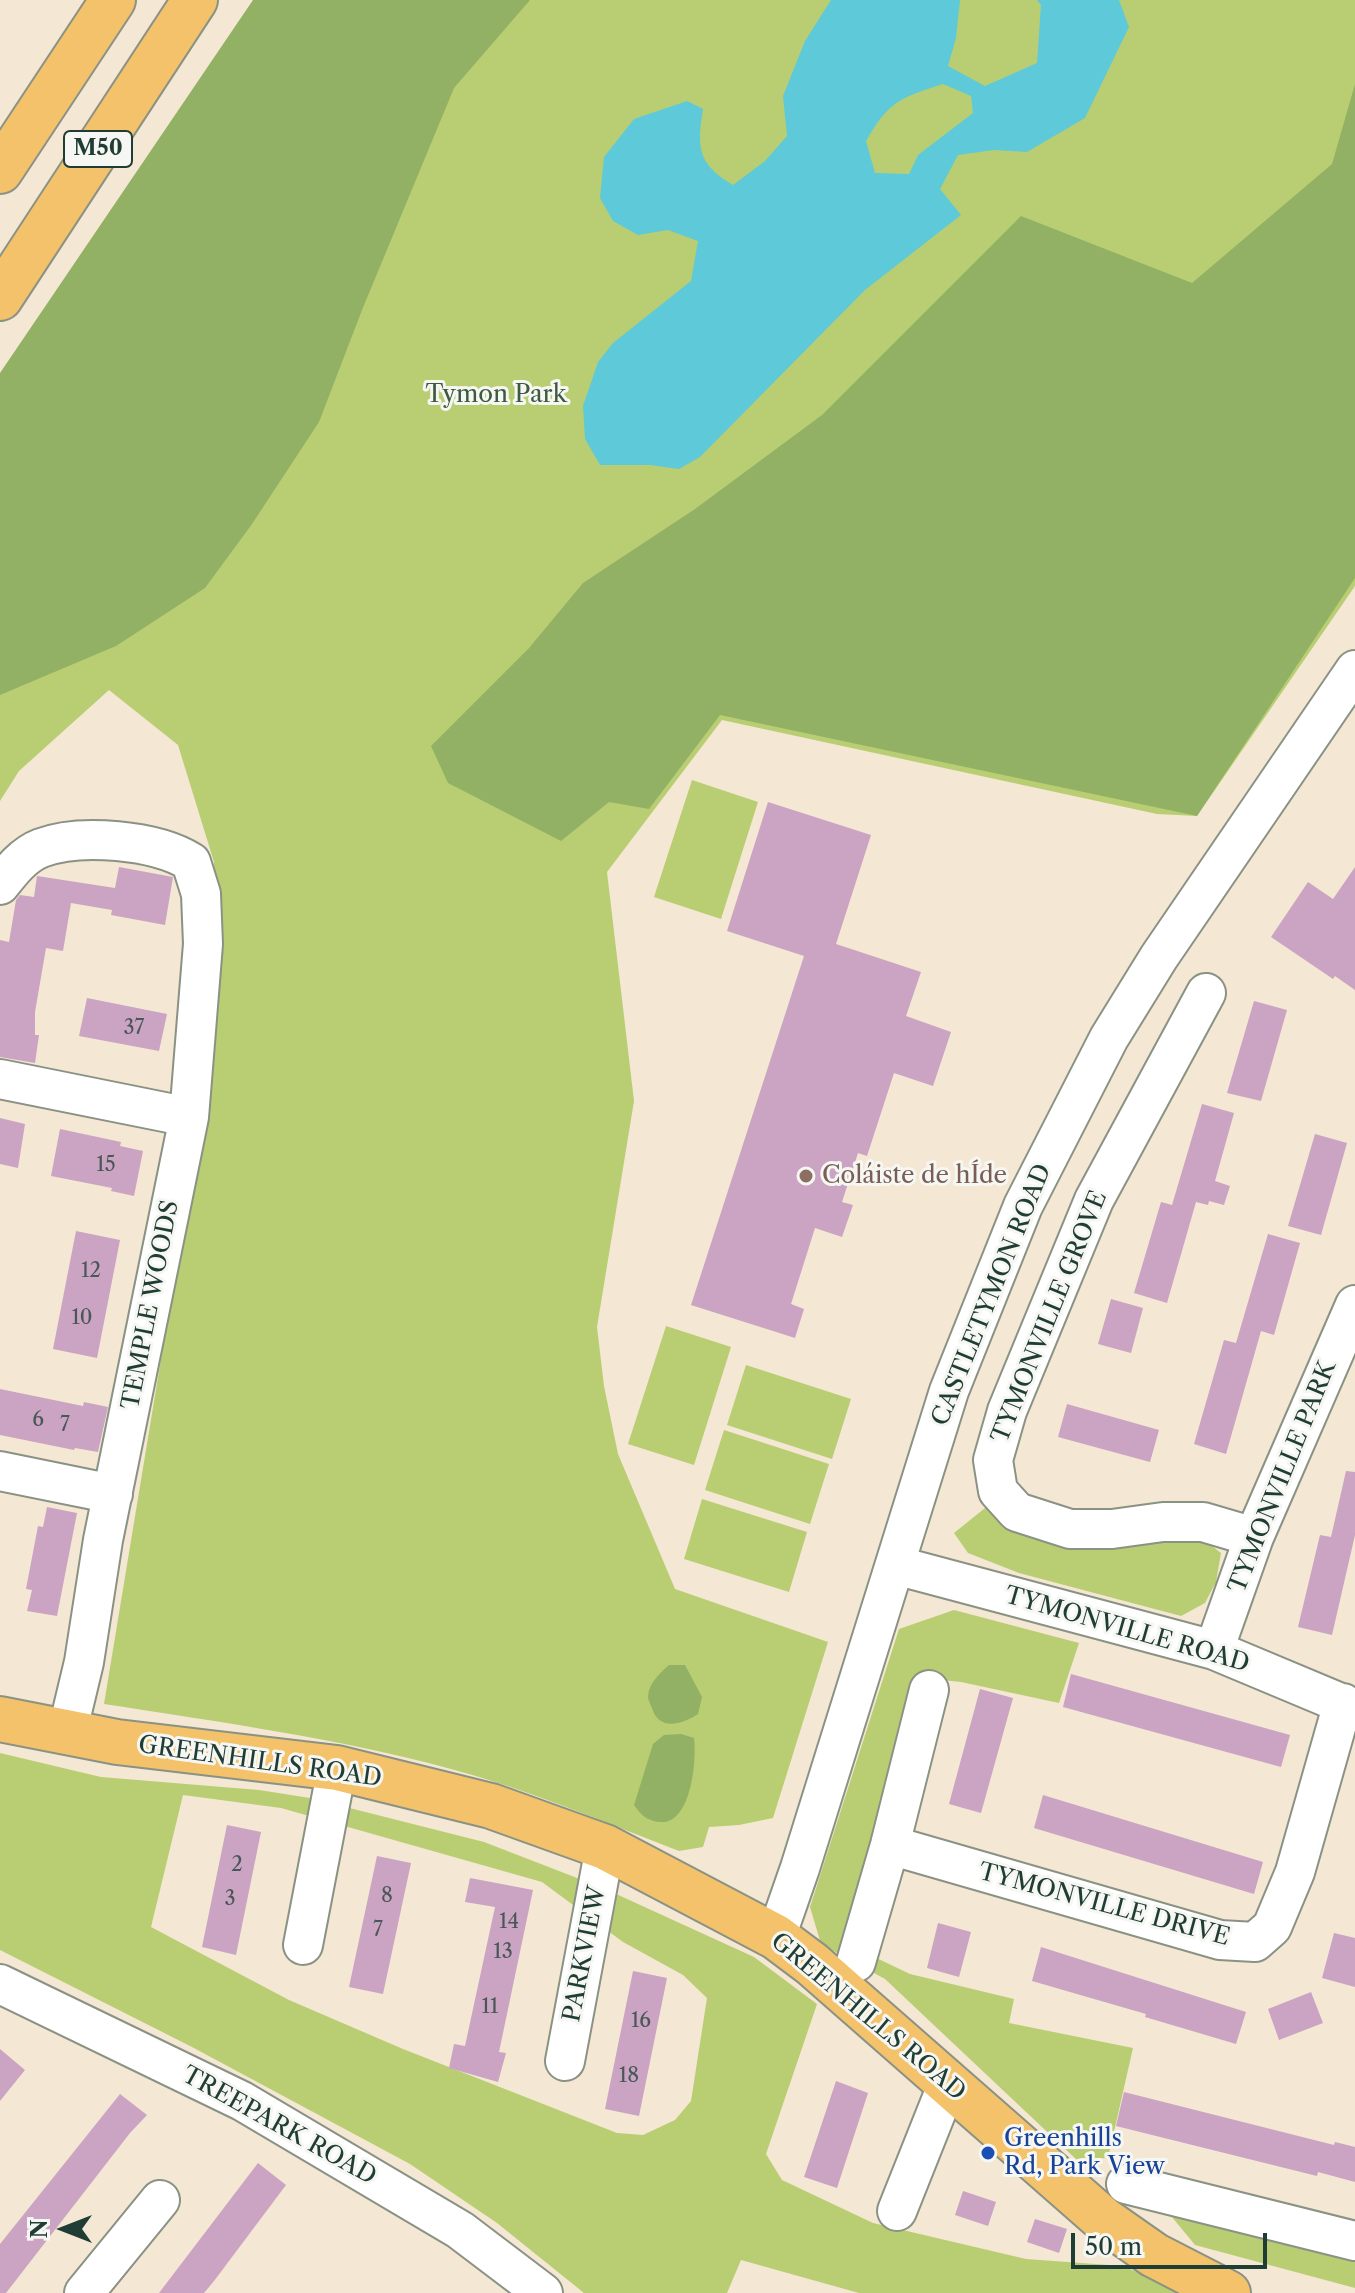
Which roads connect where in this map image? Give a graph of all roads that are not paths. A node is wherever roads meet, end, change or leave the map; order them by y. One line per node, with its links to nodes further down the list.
1 (113, 0): 3 (main road, M50)
2 (195, 0): 4 (main road, M50)
3 (0, 171)
4 (0, 298)
5 (1349, 693): 15 (street, CASTLETYMON ROAD)
6 (0, 885): 9 (street, TEMPLE WOODS)
7 (1206, 993): 14 (street, TYMONVILLE GROVE)
8 (0, 1079): 9 (street)
9 (189, 1117): 13 (street, TEMPLE WOODS)
10 (1355, 1305): 11 (street, TYMONVILLE PARK)
11 (1343, 1363): 14 (street, TYMONVILLE PARK)
12 (0, 1471): 13 (street)
13 (113, 1494): 20 (street, TEMPLE WOODS)
14 (1254, 1537): 16 (street, TYMONVILLE PARK)
15 (895, 1565): 16 (street, TYMONVILLE ROAD); 24 (street, CASTLETYMON ROAD)
16 (1214, 1650): 18 (street, TYMONVILLE ROAD)
17 (929, 1690): 22 (street)
18 (1349, 1706): 22 (street, TYMONVILLE DRIVE)
19 (0, 1719): 20 (main road, GREENHILLS ROAD)
20 (67, 1733): 21 (main road, GREENHILLS ROAD)
21 (337, 1768): 23 (main road, GREENHILLS ROAD); 25 (street)
22 (890, 1845): 26 (street)
23 (605, 1847): 24 (main road, GREENHILLS ROAD); 28 (street, PARKVIEW)
24 (776, 1937): 29 (main road, GREENHILLS ROAD)
25 (303, 1945)
26 (856, 1962)
27 (0, 1984): 35 (street, TREEPARK ROAD)
28 (565, 2061)
29 (948, 2083): 32 (street); 36 (main road, GREENHILLS ROAD)
30 (1126, 2184): 33 (street)
31 (160, 2200): 34 (street)
32 (897, 2211)
33 (1355, 2241)
34 (84, 2293)
35 (543, 2293)
36 (1228, 2293)

